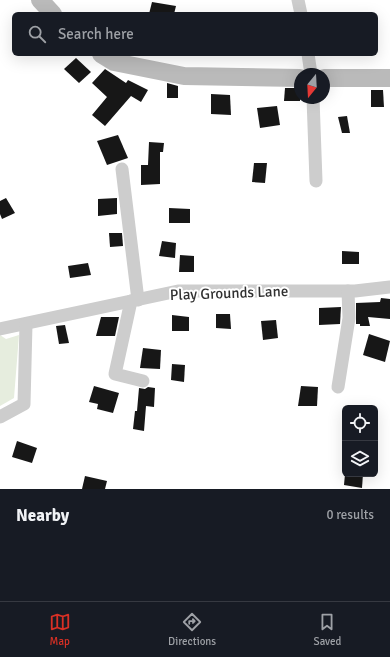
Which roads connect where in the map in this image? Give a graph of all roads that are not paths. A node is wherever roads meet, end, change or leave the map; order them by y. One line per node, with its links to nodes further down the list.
1 (40, 0): 3 (street)
2 (298, 0): 4 (street)
3 (52, 12)
4 (301, 12)
5 (104, 56): 8 (street)
6 (308, 56): 7 (street)
7 (311, 68)
8 (294, 78)
9 (330, 78): 10 (street)
10 (390, 78)
11 (313, 104): 13 (street)
12 (122, 169): 16 (street)
13 (316, 181)
14 (390, 287): 15 (street, Play Grounds Lane)
15 (348, 291): 16 (street, Play Grounds Lane); 20 (street)
16 (135, 301): 17 (street, Play Grounds Lane); 19 (street)
17 (26, 324): 18 (street, Play Grounds Lane); 21 (street)
18 (0, 329)
19 (142, 381)
20 (338, 387)
21 (0, 416)

